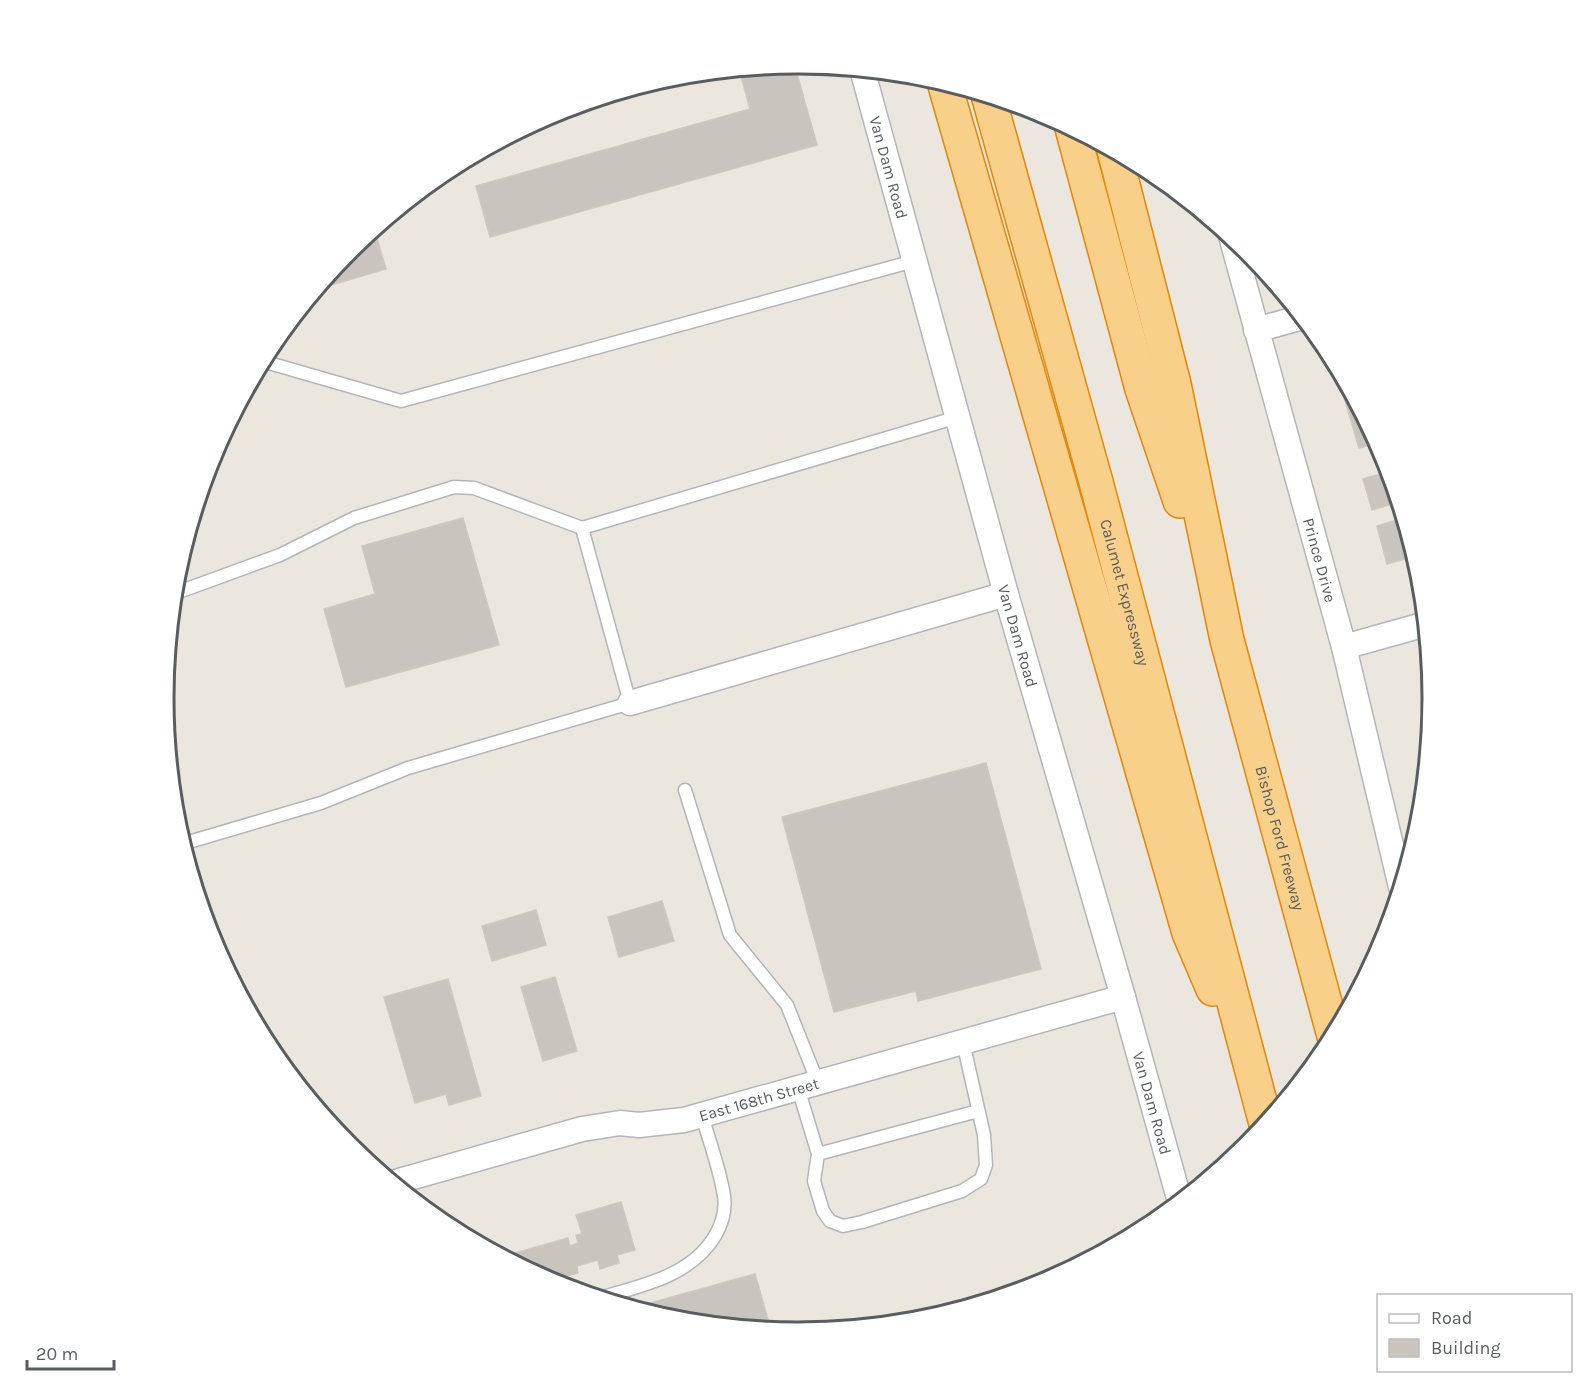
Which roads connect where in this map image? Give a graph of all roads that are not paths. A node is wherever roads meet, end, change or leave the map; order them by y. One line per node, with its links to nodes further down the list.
1 (864, 77): 7 (street, Van Dam Road)
2 (947, 92): 26 (highway)
3 (991, 104): 26 (highway, Calumet Expressway)
4 (1075, 138): 16 (highway)
5 (1117, 161): 16 (highway)
6 (1235, 251): 9 (street, Prince Drive)
7 (914, 261): 10 (lane); 11 (street, Van Dam Road)
8 (1294, 319): 9 (street)
9 (1256, 330): 17 (street, Prince Drive)
10 (271, 364)
11 (957, 417): 12 (lane); 14 (street, Van Dam Road)
12 (582, 528): 13 (lane); 18 (lane)
13 (183, 590)
14 (1006, 594): 18 (street); 22 (street, Van Dam Road)
15 (1418, 626): 17 (street)
16 (1227, 639): 23 (highway, Bishop Ford Freeway)
17 (1344, 647): 21 (street, Prince Drive)
18 (630, 703): 20 (lane)
19 (685, 790): 25 (lane)
20 (190, 842)
21 (1397, 872)
22 (1123, 997): 24 (street, East 168th Street); 32 (street, Van Dam Road)
23 (1331, 1023)
24 (963, 1042): 25 (street, East 168th Street); 27 (lane)
25 (808, 1085): 28 (street, East 168th Street); 30 (lane)
26 (1257, 1093): 29 (highway)
27 (978, 1111): 30 (lane); 30 (lane)
28 (702, 1115): 31 (street, East 168th Street); 33 (lane)
29 (1263, 1115)
30 (818, 1154)
31 (402, 1180)
32 (1178, 1193)
33 (613, 1294)

